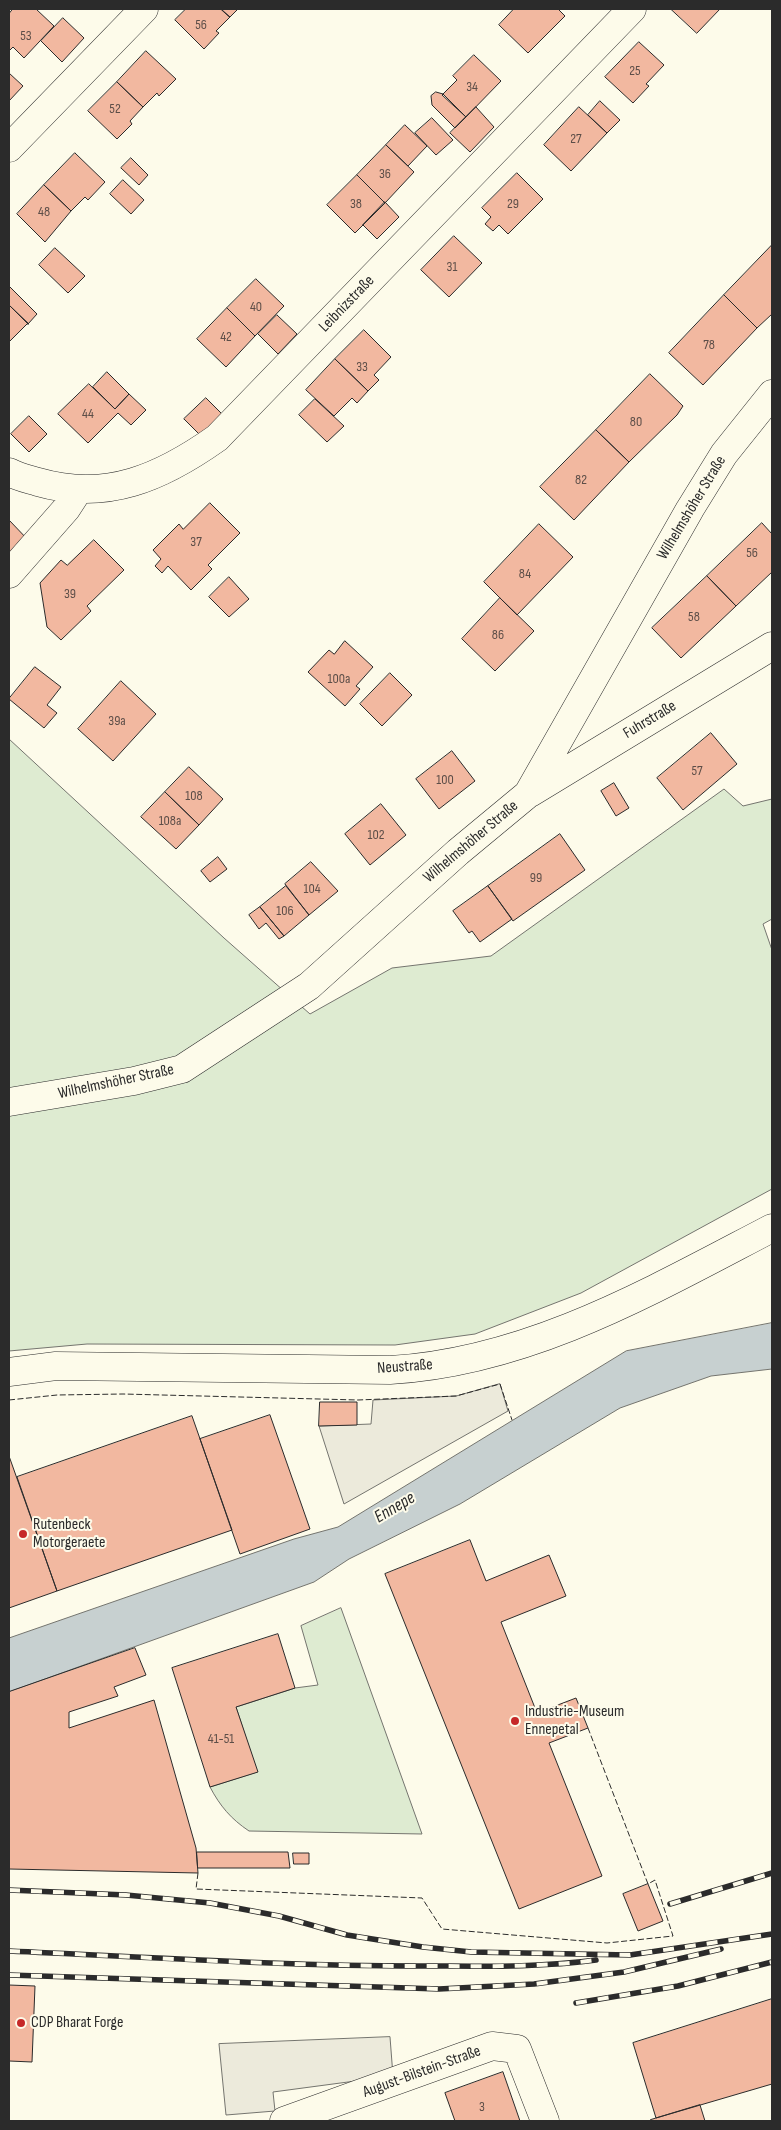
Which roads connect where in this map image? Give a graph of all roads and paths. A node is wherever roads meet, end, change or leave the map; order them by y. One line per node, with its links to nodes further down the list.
1 (144, 9): 3 (street)
2 (632, 9): 6 (street, Leibnizstraße)
3 (9, 148)
4 (772, 394): 9 (street, Wilhelmshöher Straße)
5 (9, 472): 6 (street, Leibnizstraße)
6 (79, 488): 7 (street)
7 (9, 574)
8 (772, 646): 9 (street, Fuhrstraße)
9 (528, 794): 10 (street, Wilhelmshöher Straße)
10 (9, 1102)
11 (772, 1228): 12 (street, Neustraße)
12 (9, 1372)
13 (284, 2121): 14 (street, August-Bilstein-Straße)
14 (545, 2121)

